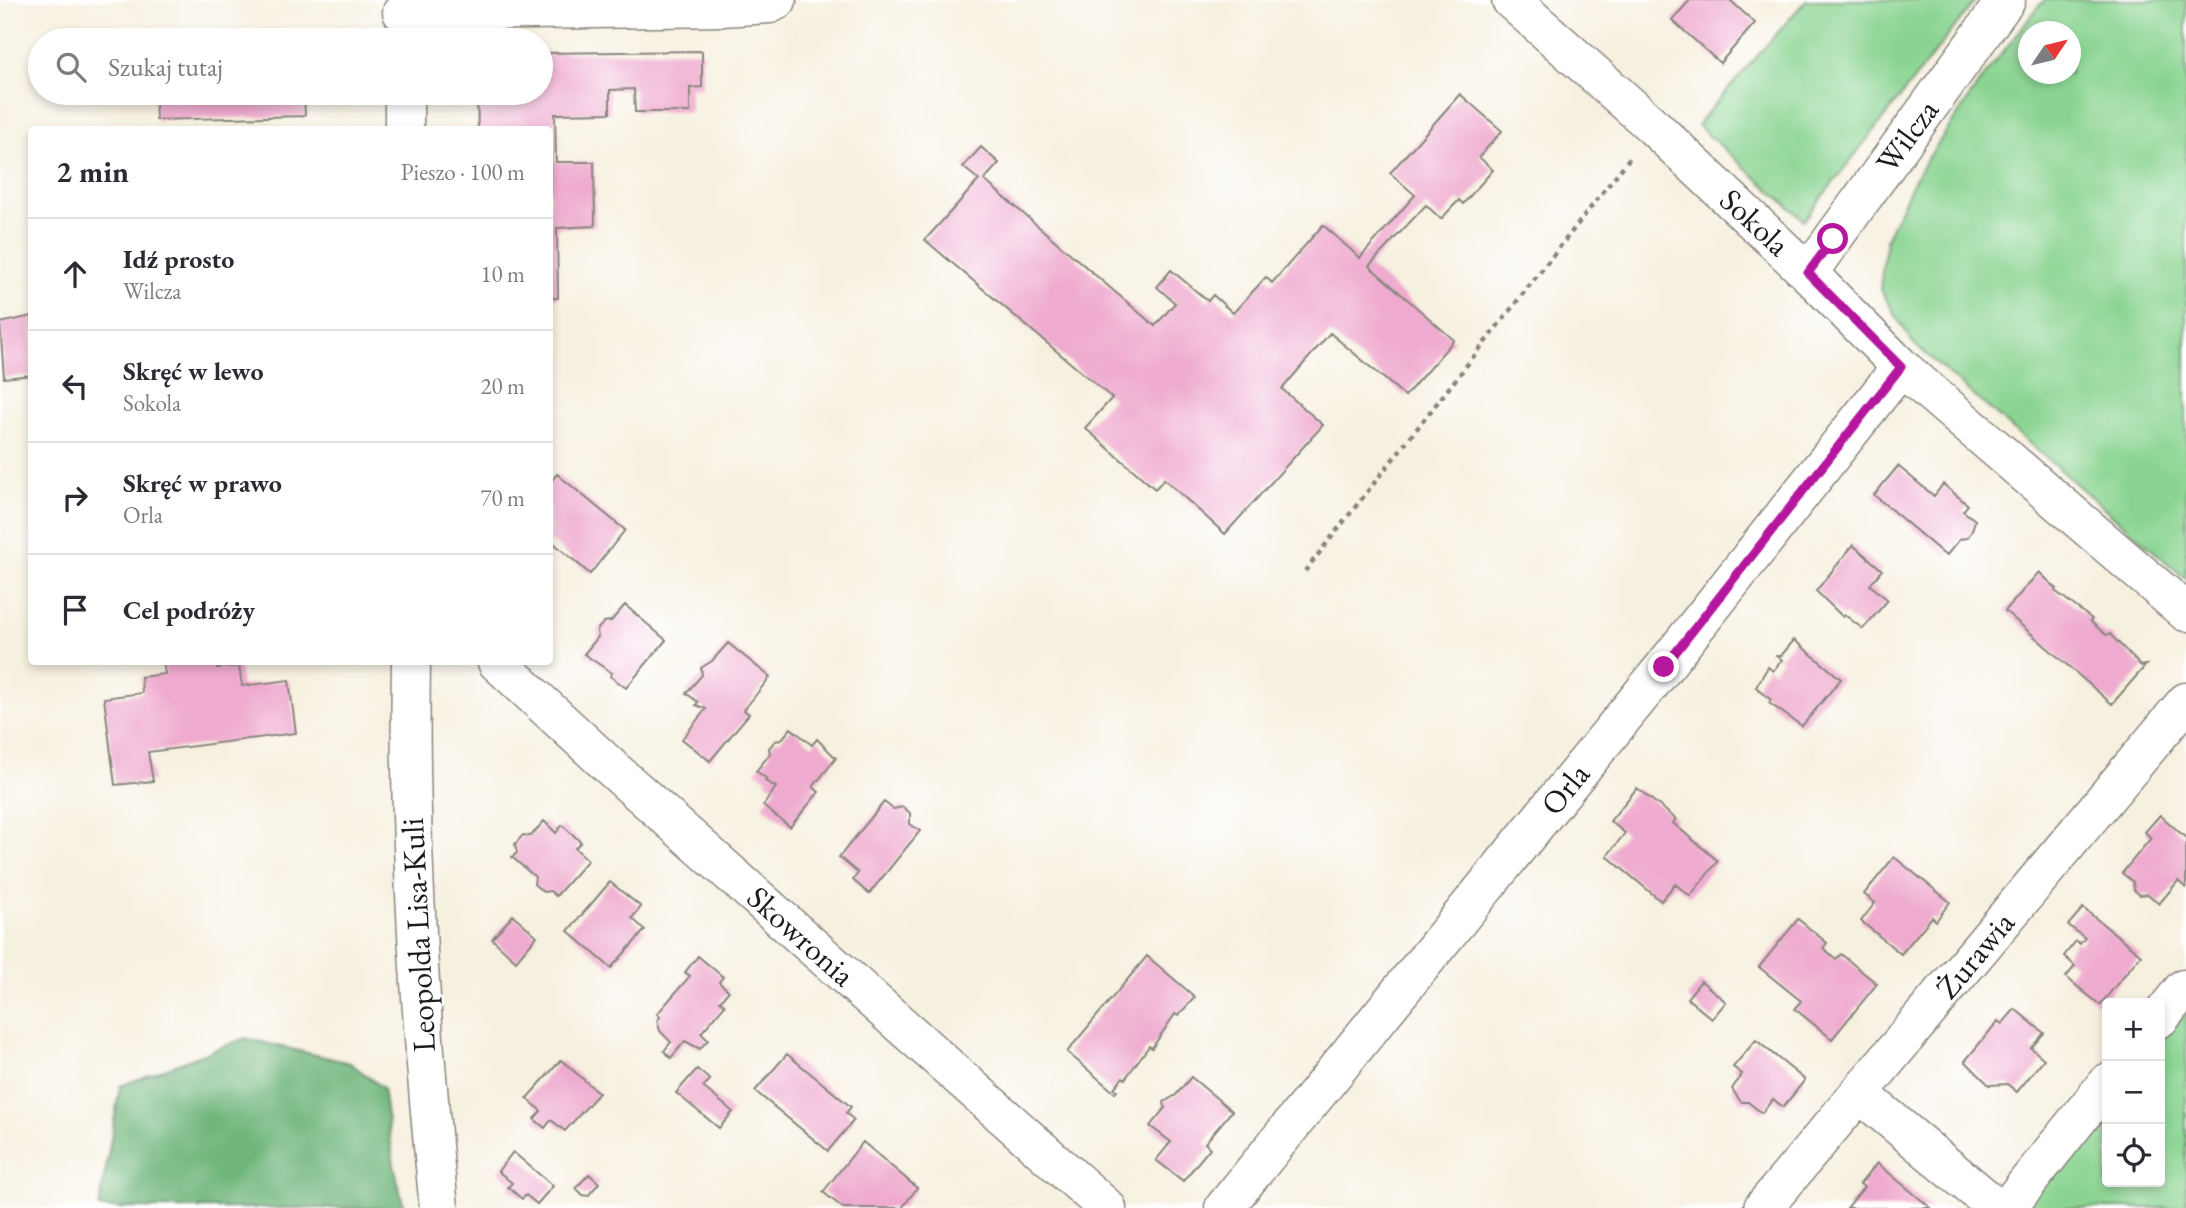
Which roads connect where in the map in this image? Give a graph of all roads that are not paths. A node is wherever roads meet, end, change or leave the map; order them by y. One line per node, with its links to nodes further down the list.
1 (778, 0): 4 (street)
2 (1511, 0): 7 (street, Sokola)
3 (2006, 0): 7 (street, Wilcza)
4 (402, 17)
5 (404, 105): 6 (street)
6 (404, 126)
7 (1808, 273): 8 (street, Sokola)
8 (1901, 367): 9 (street, Sokola); 19 (street, Orla)
9 (2186, 611)
10 (411, 665): 17 (street, Leopolda Lisa-Kuli)
11 (500, 665): 18 (street, Skowronia)
12 (2186, 702): 16 (street, Żurawia)
13 (2183, 989): 14 (street)
14 (2165, 1012)
15 (2102, 1089): 22 (street)
16 (1859, 1093): 20 (street, Żurawia); 21 (street)
17 (439, 1208)
18 (1107, 1208)
19 (1224, 1208)
20 (1763, 1208)
21 (1997, 1208)
22 (2007, 1208)

